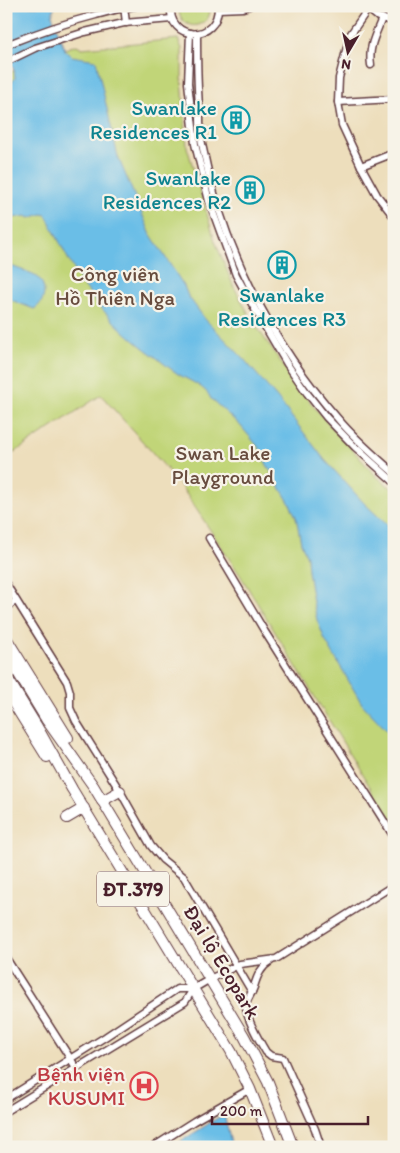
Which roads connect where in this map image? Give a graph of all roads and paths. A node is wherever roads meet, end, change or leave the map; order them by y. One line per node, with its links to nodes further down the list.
1 (135, 6): 4 (street)
2 (171, 6): 8 (street)
3 (249, 6): 5 (street)
4 (124, 7): 9 (street); 12 (street)
5 (218, 8): 11 (street)
6 (369, 8): 7 (street); 16 (street)
7 (382, 18): 10 (street); 14 (street)
8 (172, 19): 9 (street); 11 (street)
9 (126, 22): 13 (street)
10 (394, 22)
11 (193, 34): 20 (street)
12 (6, 46)
13 (6, 62)
14 (371, 65)
15 (394, 99): 16 (street)
16 (338, 102): 18 (street)
17 (394, 153): 18 (street)
18 (361, 166): 19 (street)
19 (394, 217)
20 (290, 363): 21 (street); 22 (street)
21 (394, 472)
22 (394, 482)
23 (209, 538): 37 (street)
24 (7, 586): 25 (street)
25 (16, 601): 26 (street); 33 (street)
26 (6, 607)
27 (6, 638): 31 (highway)
28 (6, 653): 31 (highway, Đại lộ Ecopark / ĐT.379)
29 (6, 676): 32 (highway, Đại lộ Ecopark / ĐT.379)
30 (6, 691): 32 (highway)
31 (94, 787): 34 (highway, Đại lộ Ecopark / ĐT.379)
32 (72, 789): 35 (highway, Đại lộ Ecopark / ĐT.379)
33 (120, 791): 34 (highway); 41 (street)
34 (102, 800): 42 (highway, Đại lộ Ecopark / ĐT.379)
35 (84, 808): 36 (highway); 43 (highway, Đại lộ Ecopark / ĐT.379)
36 (68, 818)
37 (394, 837)
38 (394, 885): 40 (street)
39 (6, 958): 45 (street)
40 (276, 959): 41 (street); 44 (street)
41 (236, 966): 42 (street); 44 (street)
42 (210, 979): 43 (street); 52 (highway, Đại lộ Ecopark / ĐT.379)
43 (193, 989): 45 (street); 46 (street); 47 (highway, Đại lộ Ecopark / ĐT.379)
44 (252, 992): 53 (street)
45 (70, 1059): 46 (street); 48 (street)
46 (77, 1069): 49 (street)
47 (250, 1089): 50 (street); 51 (highway, Đại lộ Ecopark / ĐT.379)
48 (6, 1099)
49 (6, 1111)
50 (152, 1147)
51 (272, 1147)
52 (293, 1147)
53 (321, 1147)

